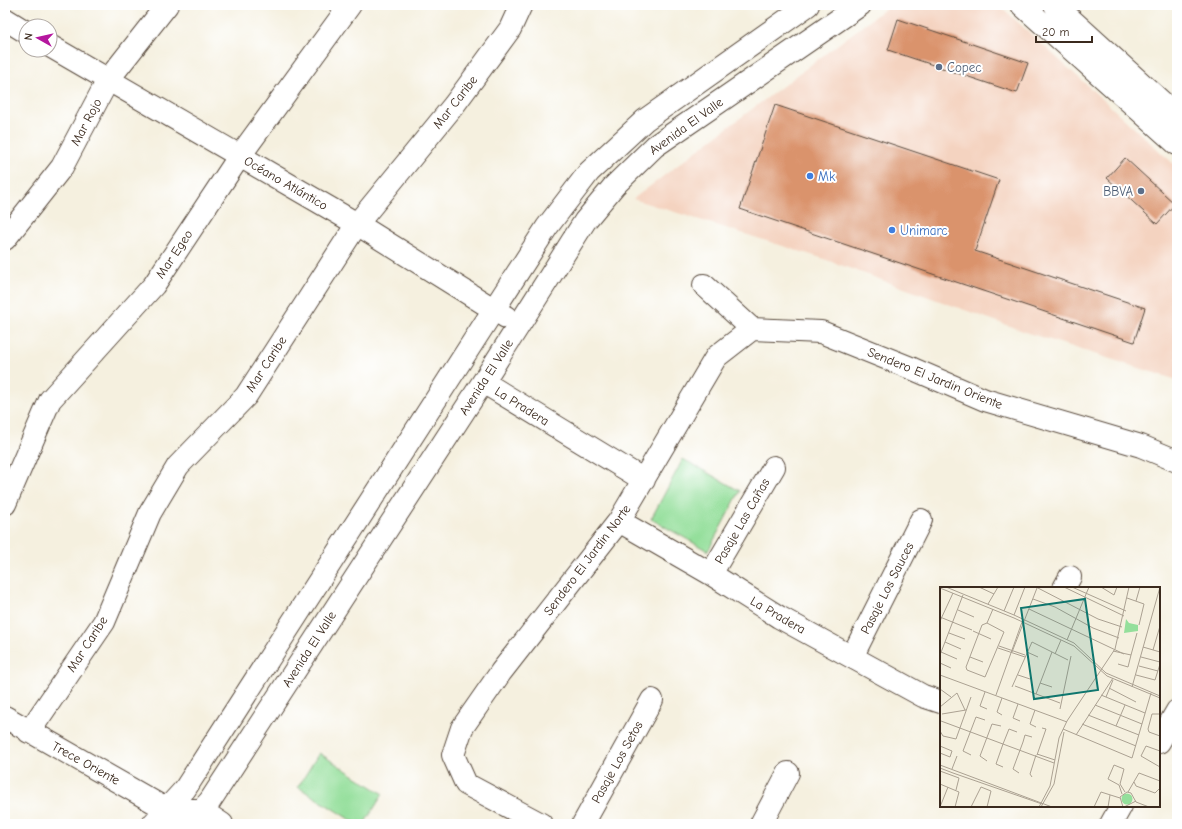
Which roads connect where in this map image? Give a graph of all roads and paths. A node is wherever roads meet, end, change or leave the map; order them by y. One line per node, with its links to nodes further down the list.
1 (167, 5): 11 (street, Mar Rojo)
2 (350, 5): 14 (street, Mar Egeo)
3 (521, 5): 17 (street, Mar Caribe)
4 (808, 5): 15 (street, Avenida El Valle)
5 (860, 5): 16 (street, Avenida El Valle)
6 (1022, 5): 13 (street)
7 (1055, 5): 12 (street)
8 (5, 19): 9 (street)
9 (18, 27)
10 (58, 51): 11 (street, Océano Atlántico)
11 (108, 80): 14 (street, Océano Atlántico); 18 (street, Mar Rojo)
12 (1177, 116)
13 (1177, 144)
14 (239, 157): 17 (street, Océano Atlántico); 27 (street, Mar Egeo)
15 (563, 206): 16 (street); 20 (street, Avenida El Valle)
16 (585, 221): 21 (street, Avenida El Valle)
17 (357, 224): 20 (street, Océano Atlántico); 36 (street, Mar Caribe)
18 (5, 239)
19 (704, 285): 22 (street)
20 (495, 309): 21 (street, Océano Atlántico); 41 (street, Avenida El Valle)
21 (519, 326): 23 (street, Avenida El Valle)
22 (752, 329): 24 (street, Sendero El Jardin Oriente); 26 (street, Sendero El Jardin Norte)
23 (483, 382): 26 (street, La Pradera); 40 (street, Avenida El Valle)
24 (1177, 460)
25 (774, 467): 30 (street, Pasaje Las Cañas)
26 (644, 480): 29 (street, Sendero El Jardin Norte)
27 (5, 504)
28 (921, 520): 31 (street, Pasaje Los Sauces)
29 (619, 521): 30 (street, La Pradera); 43 (street, Sendero El Jardin Norte)
30 (711, 574): 31 (street, La Pradera)
31 (852, 657): 33 (street, La Pradera)
32 (652, 700): 44 (street, Pasaje Los Setos)
33 (940, 702)
34 (1177, 711): 37 (street)
35 (5, 717): 36 (street, Trece Oriente)
36 (29, 732): 41 (street, Trece Oriente)
37 (1160, 740)
38 (788, 773): 45 (street)
39 (1120, 807): 46 (street)
40 (195, 817): 41 (street, Trece Oriente); 42 (street)
41 (164, 819)
42 (222, 824)
43 (541, 824)
44 (583, 824)
45 (761, 824)
46 (1111, 824)

